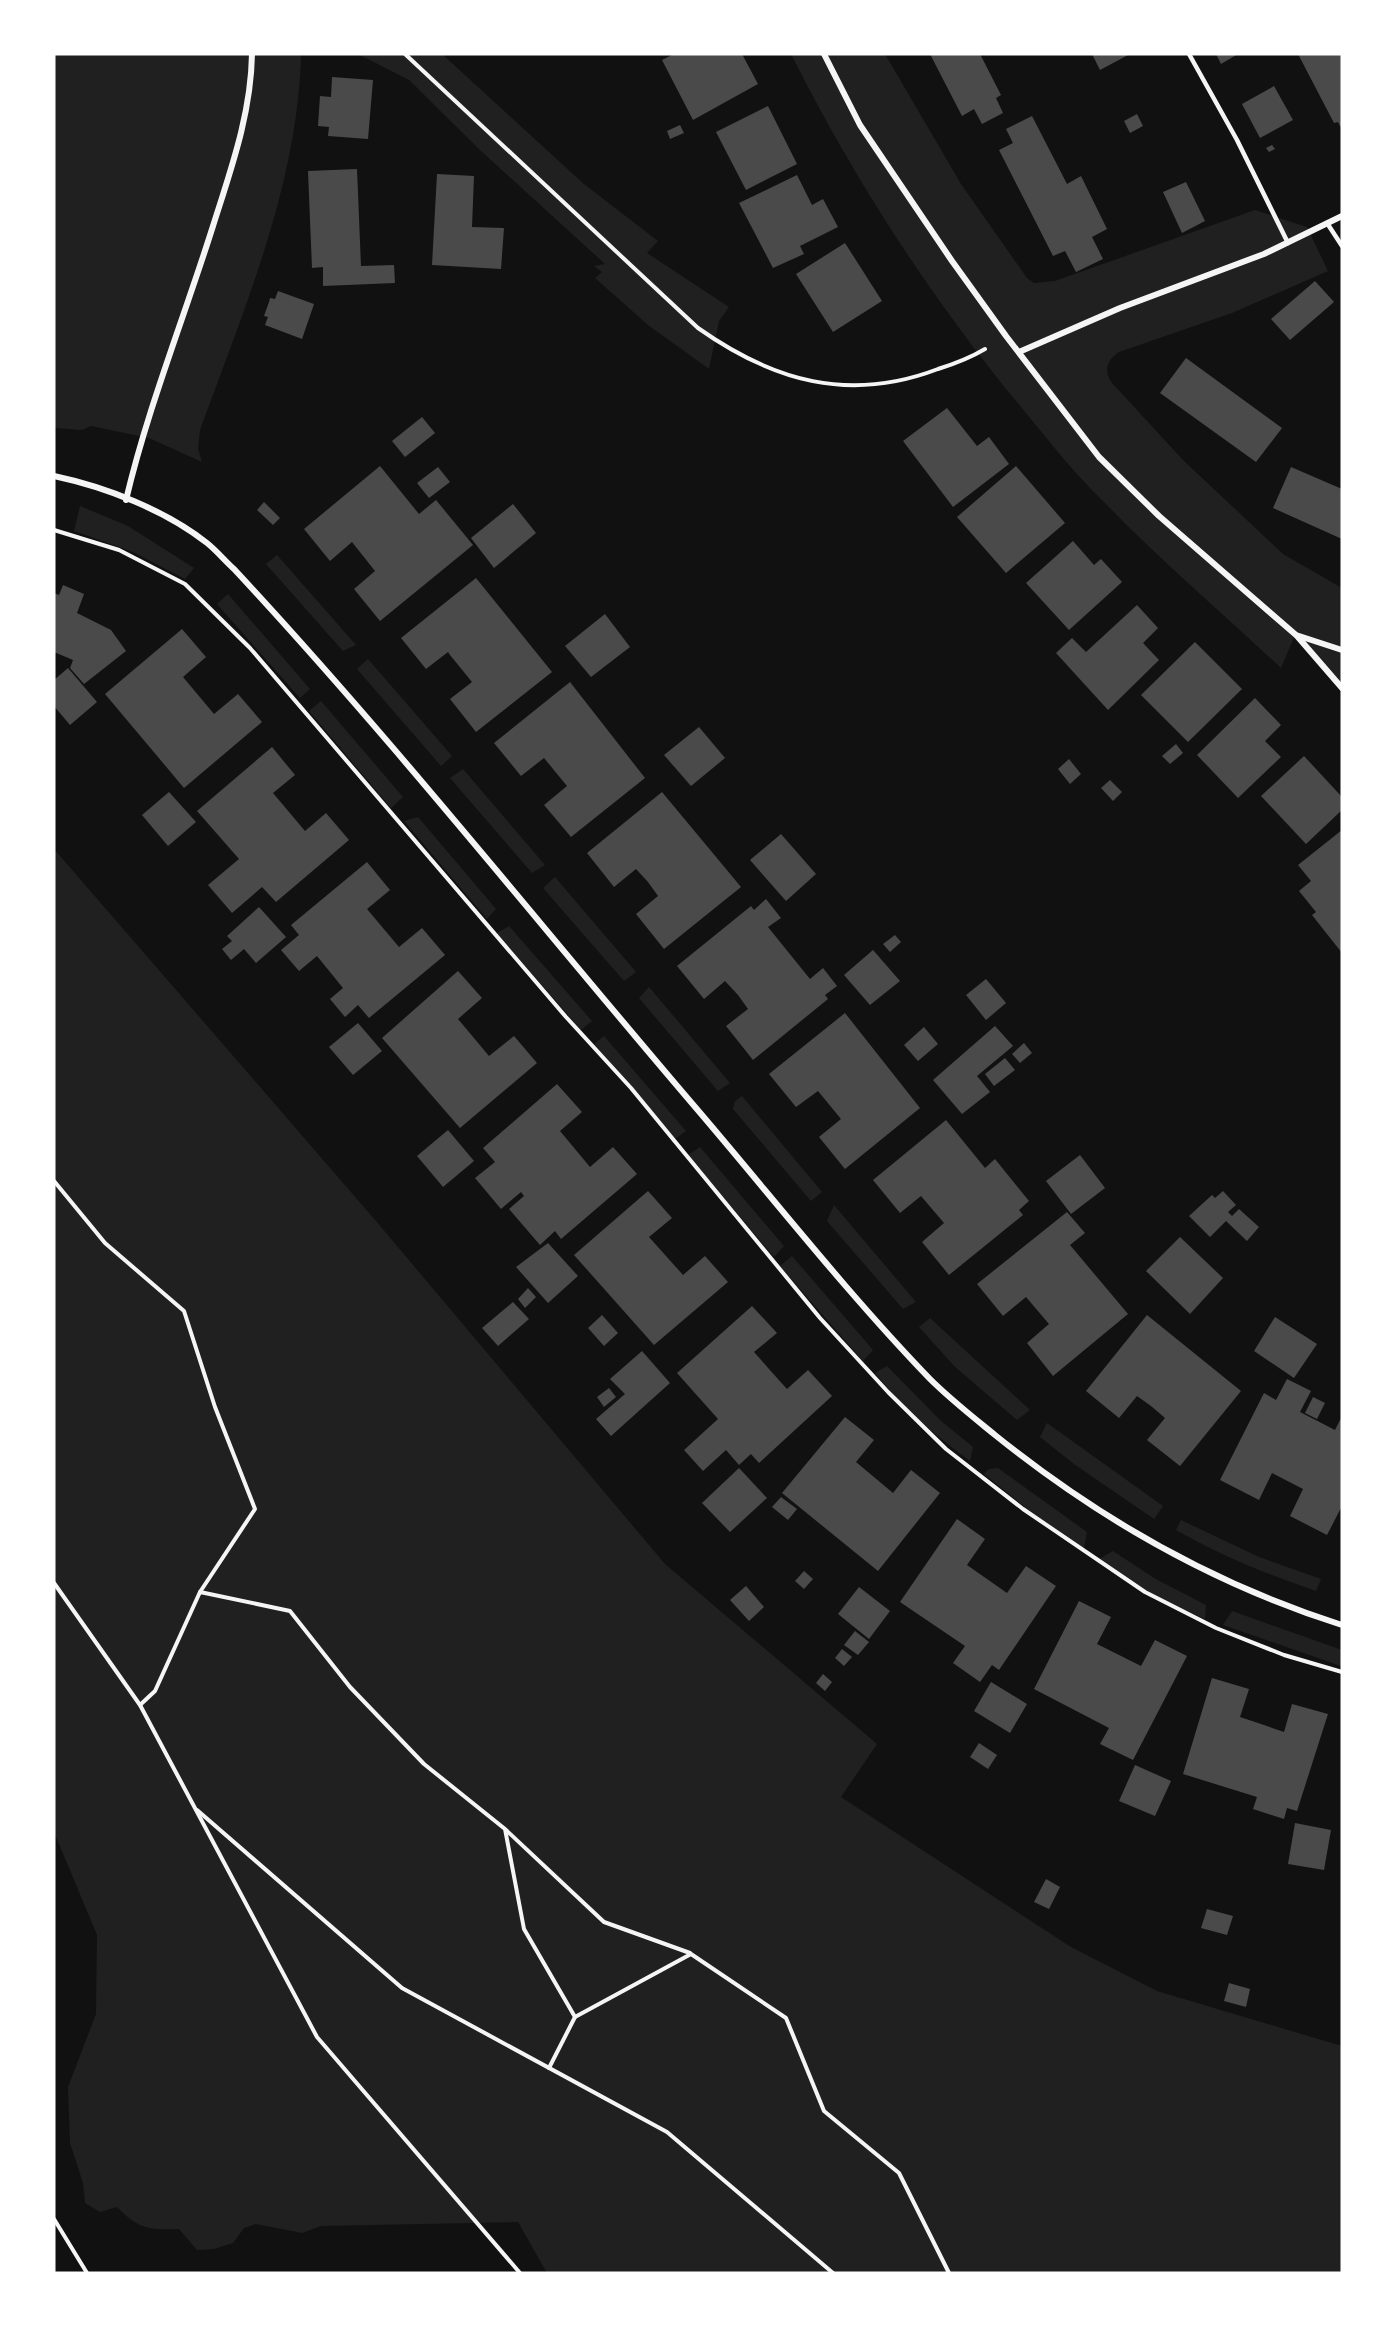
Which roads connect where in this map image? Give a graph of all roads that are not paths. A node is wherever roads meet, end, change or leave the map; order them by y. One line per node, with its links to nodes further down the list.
1 (252, 54): 10 (street)
2 (824, 54): 8 (street)
3 (1189, 54): 6 (lane)
4 (1342, 216): 5 (street)
5 (1327, 223): 6 (street); 7 (lane)
6 (1288, 243): 8 (street)
7 (1342, 246)
8 (1019, 351): 11 (street)
9 (54, 476): 10 (street)
10 (126, 500): 14 (street)
11 (1296, 635): 12 (street); 13 (street)
12 (1342, 650)
13 (1342, 688)
14 (1342, 1625)

